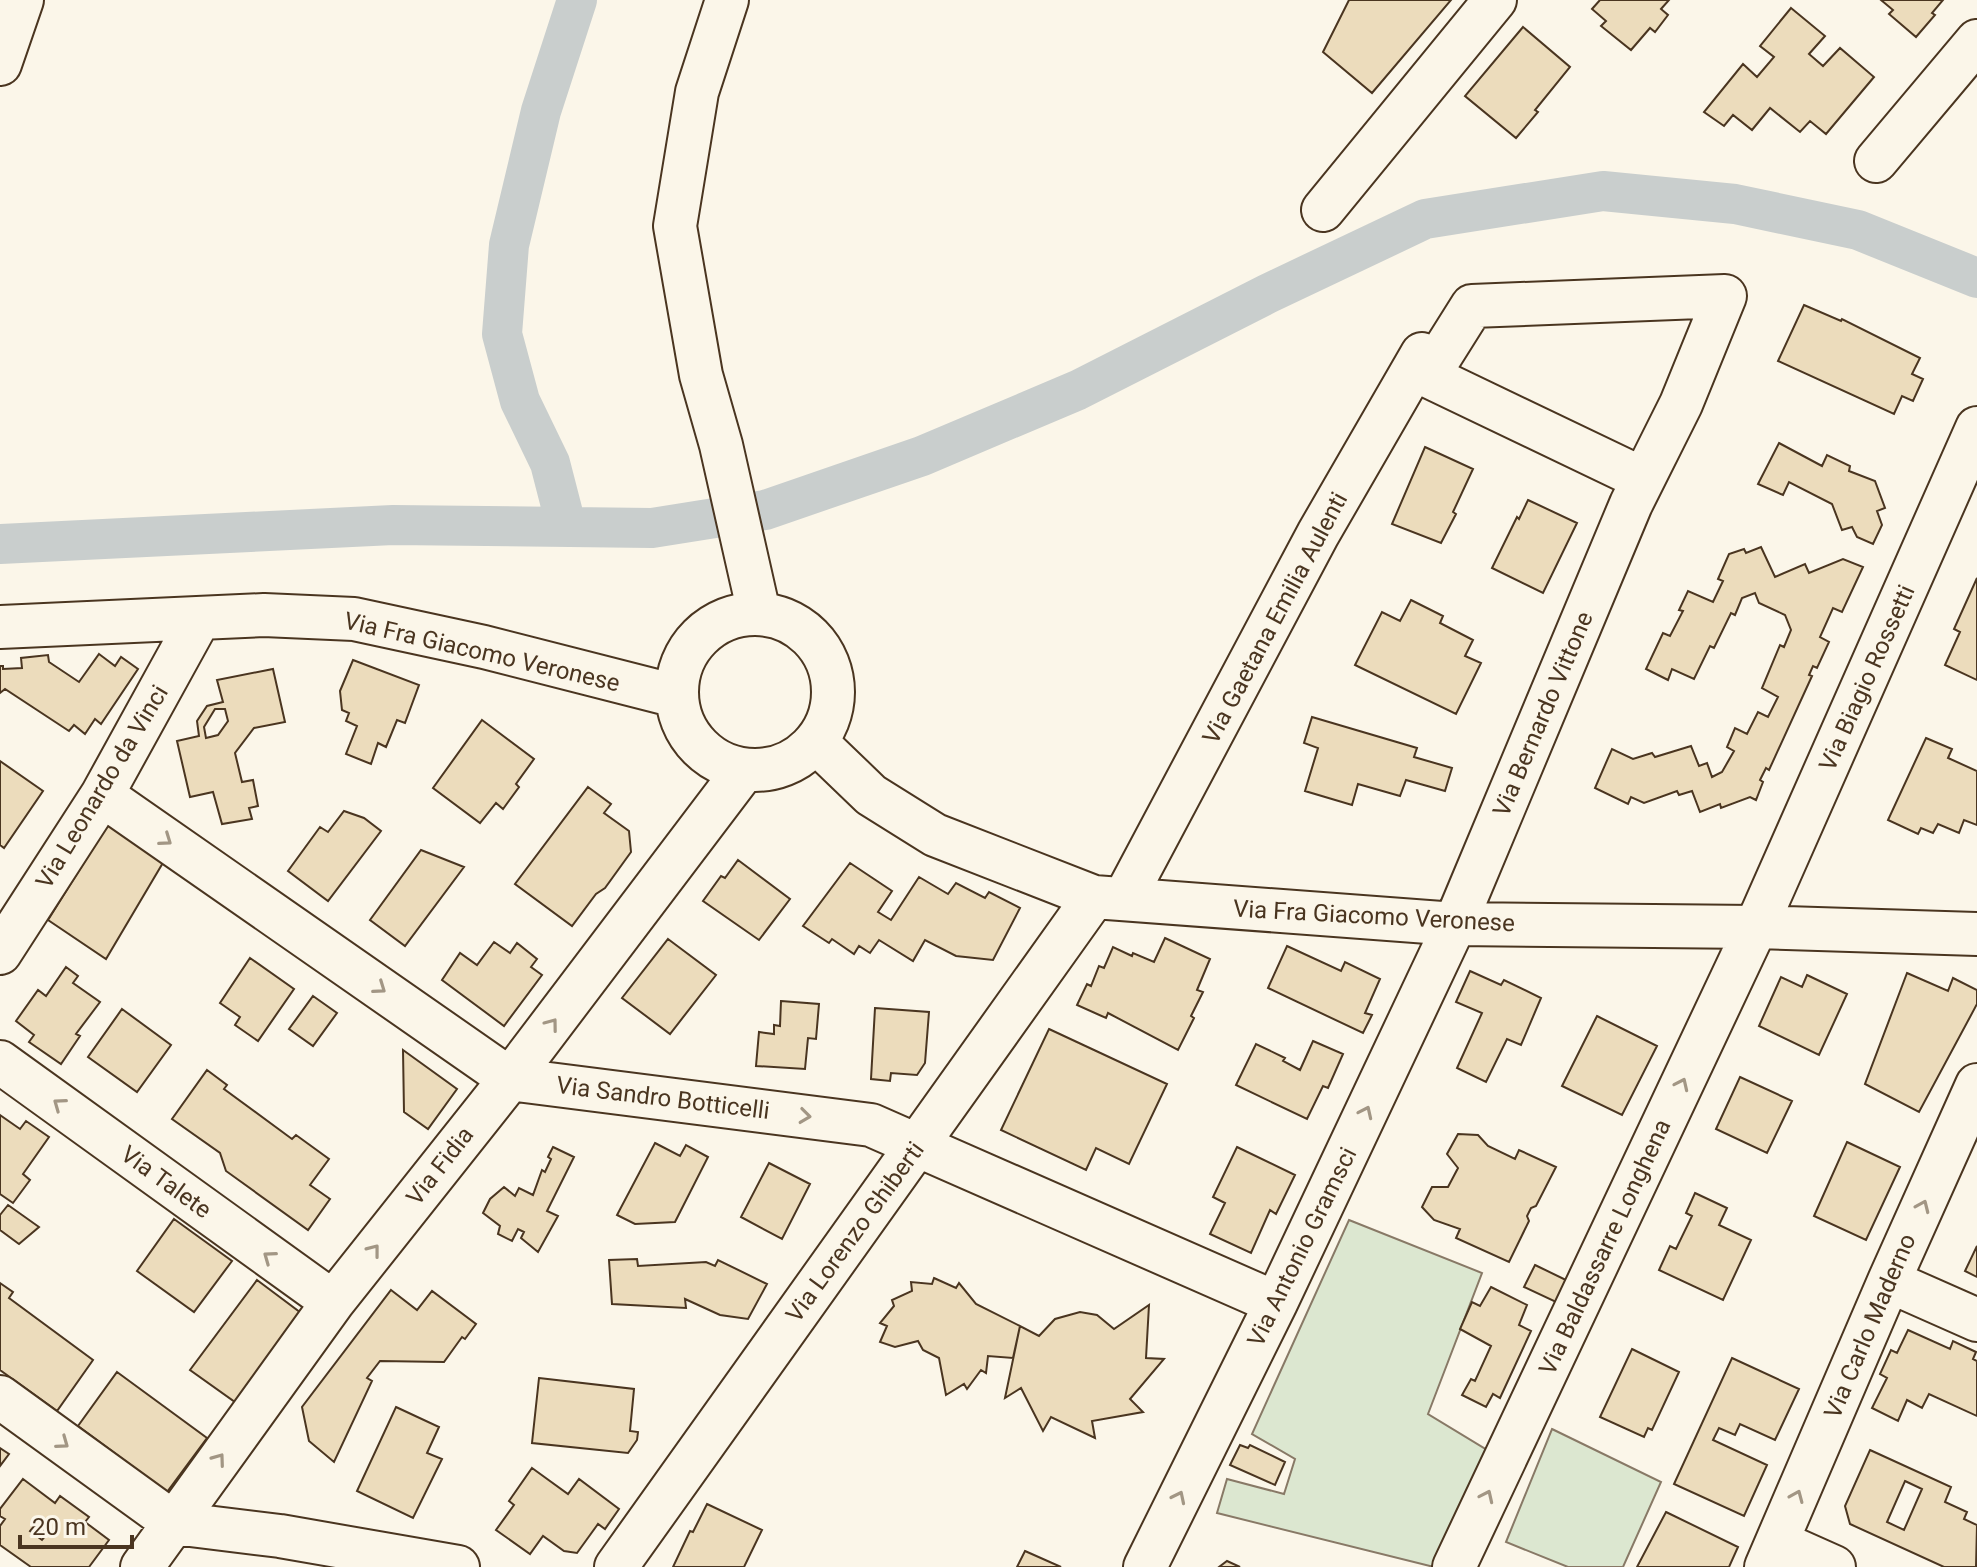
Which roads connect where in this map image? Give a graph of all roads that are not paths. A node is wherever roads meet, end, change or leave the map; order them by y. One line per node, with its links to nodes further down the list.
1 (22, 0): 5 (street)
2 (727, 0): 11 (street)
3 (1495, 0): 7 (street)
4 (1977, 41): 6 (street)
5 (0, 64)
6 (1876, 161)
7 (1323, 210)
8 (1435, 365): 10 (street); 10 (street, Via Bernardo Vittone); 18 (street, Via Gaetana Emilia Aulenti)
9 (1977, 428): 20 (street, Via Biagio Rossetti)
10 (1637, 491): 19 (street, Via Bernardo Vittone)
11 (759, 613): 14 (street); 15 (street)
12 (199, 619): 13 (street, Via Fra Giacomo Veronese); 14 (street, Via Fra Giacomo Veronese); 17 (street, Via Leonardo da Vinci)
13 (0, 627)
14 (676, 696): 16 (street)
15 (816, 742): 16 (street); 18 (street, Via Fra Giacomo Veronese)
16 (744, 770): 24 (street, Via Fidia, one-way to 16)
17 (102, 795): 22 (street, Via Leonardo da Vinci); 24 (street, Via Sandro Botticelli, one-way to 24)
18 (1109, 898): 19 (street, Via Fra Giacomo Veronese); 26 (street, Via Lorenzo Ghiberti)
19 (1455, 924): 20 (street, Via Fra Giacomo Veronese); 29 (street, Via Antonio Gramsci, one-way to 19)
20 (1756, 927): 21 (street, Via Fra Giacomo Veronese); 39 (street, Via Baldassarre Longhena, one-way to 20)
21 (1977, 934)
22 (0, 953)
23 (0, 1062): 28 (street, Via Talete, one-way to 23)
24 (510, 1079): 26 (street, Via Sandro Botticelli, one-way to 26); 28 (street, Via Fidia, one-way to 24)
25 (1977, 1085): 27 (street, Via Carlo Maderno, one-way to 25)
26 (918, 1145): 29 (street, Via Sandro Botticelli); 37 (street, Via Lorenzo Ghiberti)
27 (1889, 1281): 30 (street); 34 (street, Via Carlo Maderno, one-way to 27)
28 (333, 1302): 32 (street, Via Fidia, one-way to 28)
29 (1276, 1303): 38 (street, Via Antonio Gramsci, one-way to 29)
30 (1977, 1320)
31 (0, 1397): 32 (street, one-way to 32)
32 (174, 1523): 33 (street); 35 (street, Via Fidia)
33 (272, 1552): 36 (street)
34 (1772, 1554): 40 (street)
35 (142, 1567)
36 (458, 1567)
37 (616, 1567)
38 (1145, 1567)
39 (1454, 1567)
40 (1834, 1567)

